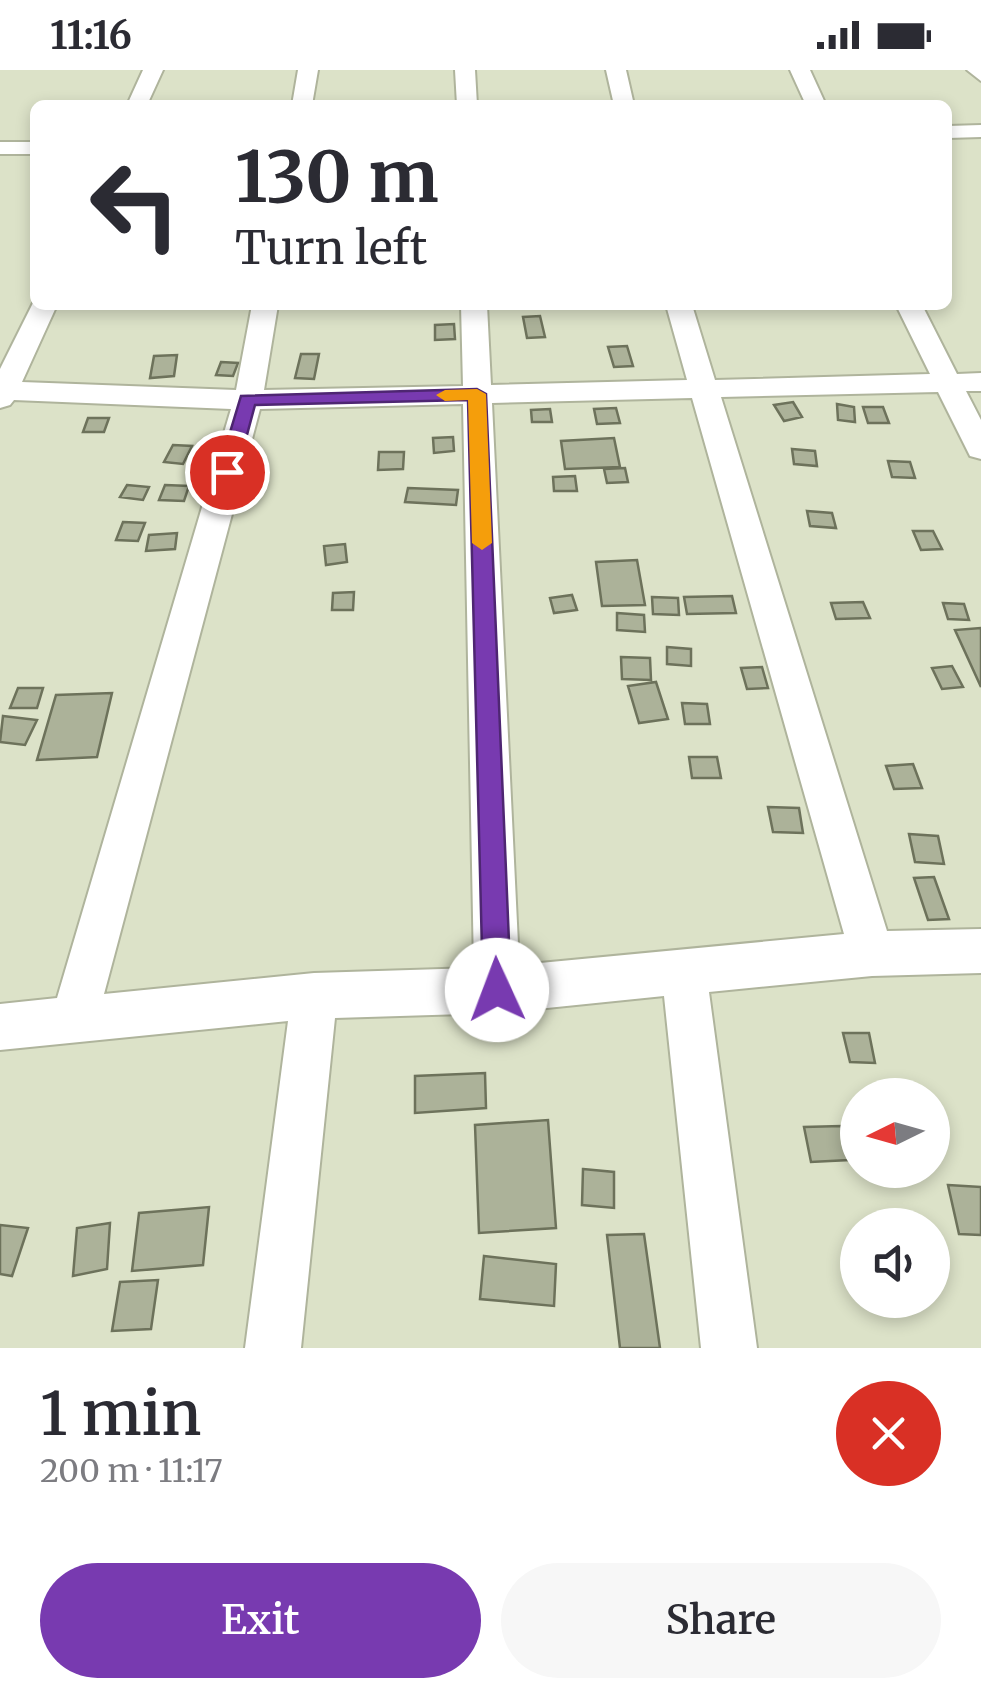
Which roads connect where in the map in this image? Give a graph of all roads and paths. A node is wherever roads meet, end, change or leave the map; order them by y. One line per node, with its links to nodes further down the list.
1 (153, 70): 6 (street)
2 (308, 70): 7 (street)
3 (466, 70): 8 (street)
4 (616, 70): 9 (street)
5 (800, 70): 10 (street)
6 (139, 100)
7 (303, 100)
8 (467, 100)
9 (623, 100)
10 (814, 100)
11 (981, 131): 12 (street)
12 (952, 132)
13 (0, 148): 14 (street)
14 (30, 148)
15 (42, 310): 23 (street)
16 (265, 310): 25 (street)
17 (474, 310): 24 (street)
18 (680, 310): 22 (street)
19 (911, 310): 20 (street)
20 (946, 382): 21 (street); 22 (street); 26 (street)
21 (981, 382)
22 (703, 389): 24 (street); 28 (street)
23 (1, 393): 25 (street)
24 (477, 394): 25 (street); 30 (street)
25 (248, 400): 32 (street)
26 (981, 450)
27 (981, 951): 28 (street)
28 (872, 954): 29 (street)
29 (684, 973): 30 (street); 35 (street)
30 (497, 990): 31 (street)
31 (314, 996): 32 (street); 34 (street)
32 (74, 1020): 33 (street)
33 (0, 1027)
34 (272, 1348)
35 (729, 1348)

